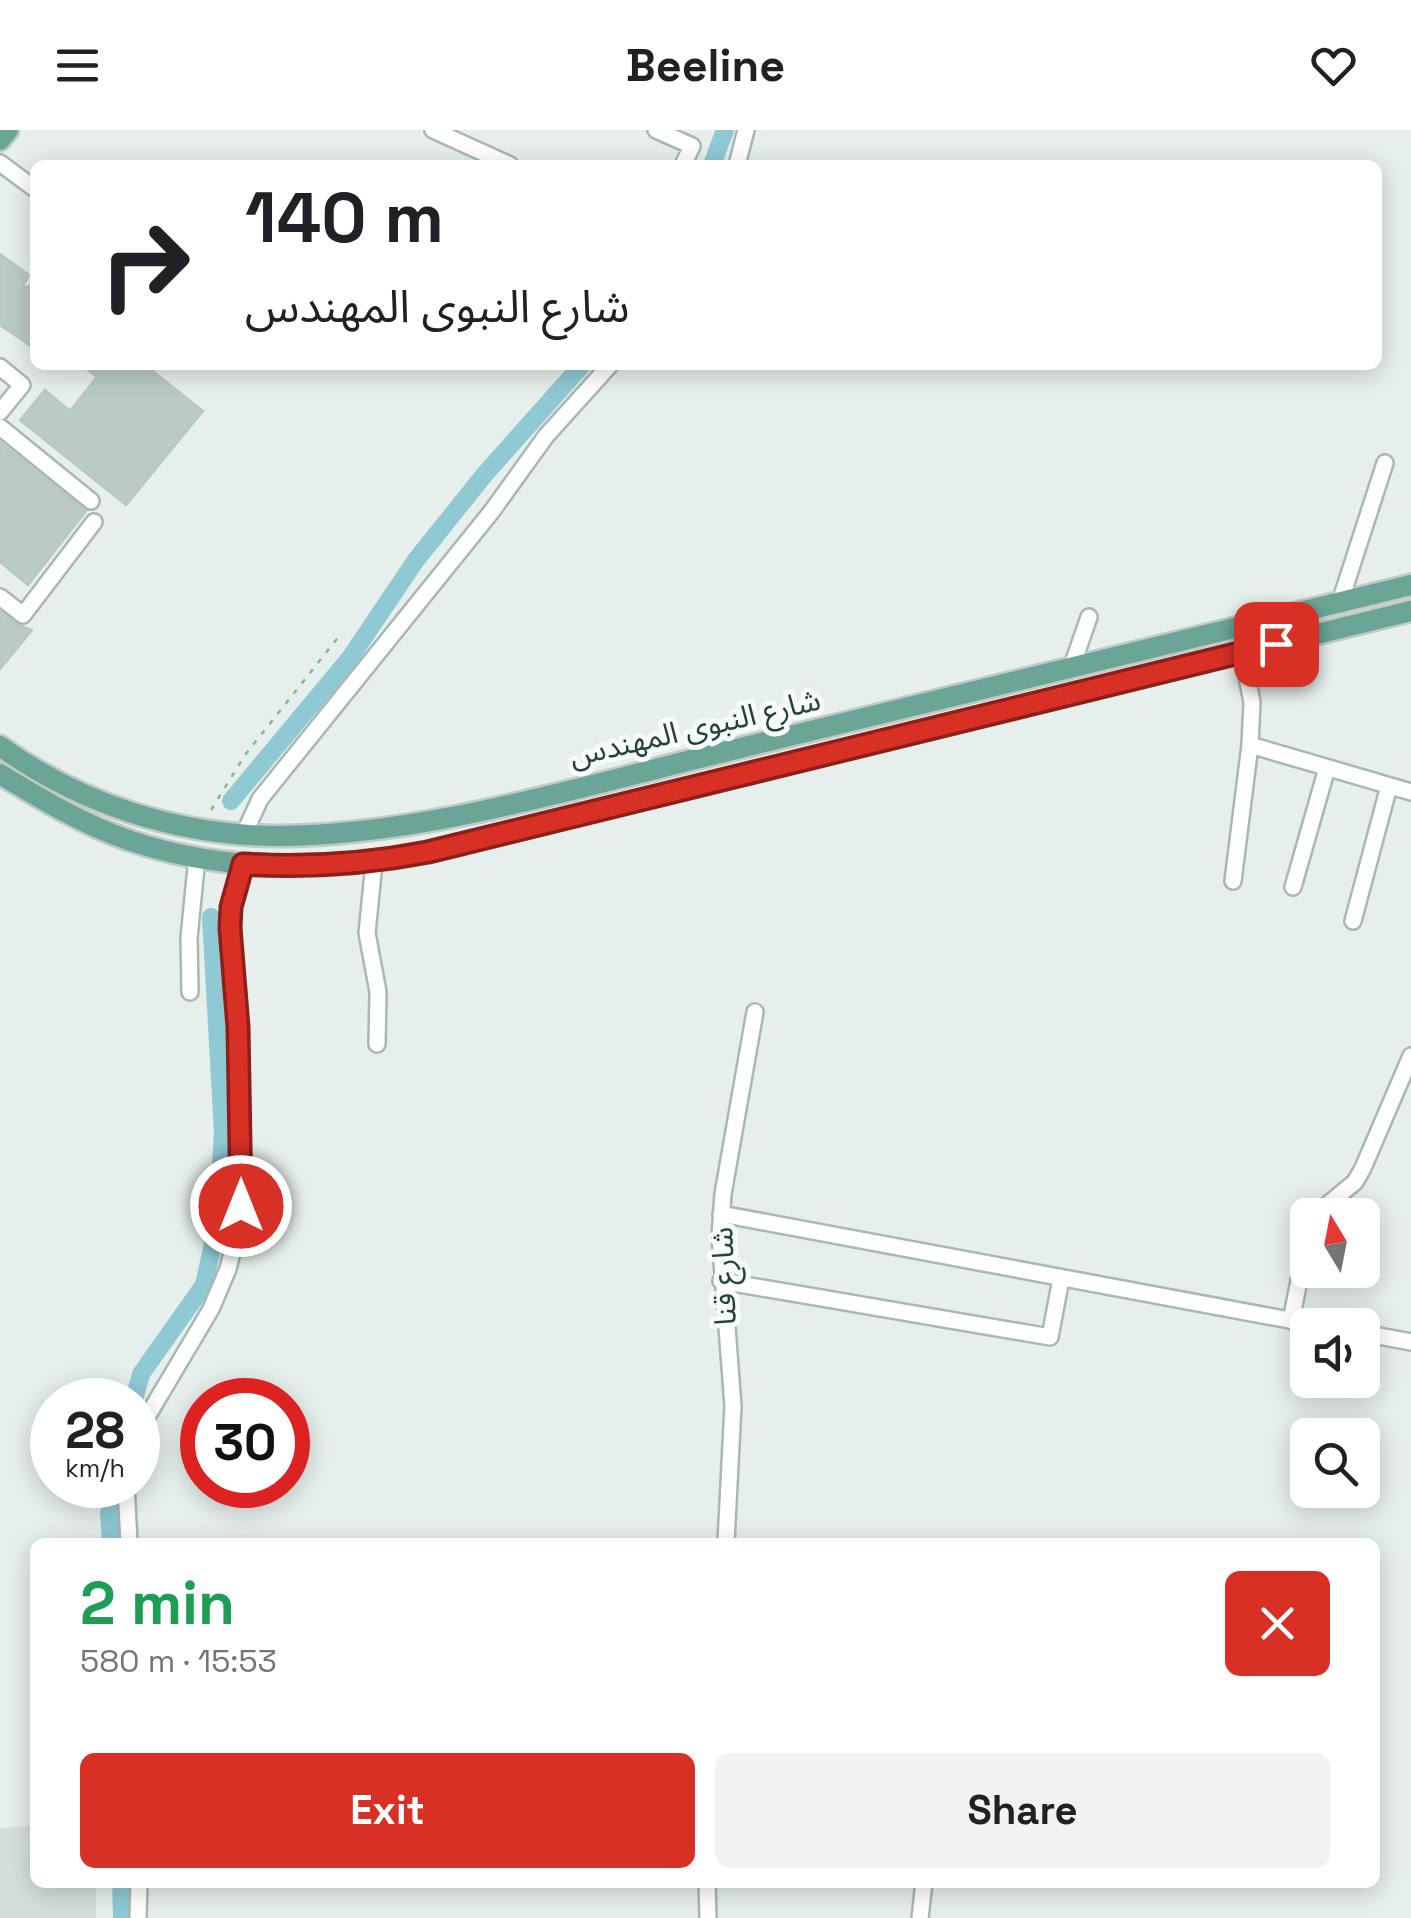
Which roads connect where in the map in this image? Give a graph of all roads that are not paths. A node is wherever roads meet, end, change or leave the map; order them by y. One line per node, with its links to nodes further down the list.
1 (8, 130): 5 (main road)
2 (434, 130): 6 (street)
3 (656, 130): 7 (street)
4 (746, 130): 8 (street)
5 (0, 140)
6 (499, 160)
7 (685, 160)
8 (738, 160)
9 (0, 162): 10 (street)
10 (30, 185)
11 (0, 367): 13 (street)
12 (605, 370): 35 (street)
13 (0, 412)
14 (0, 426): 16 (street)
15 (1385, 464): 20 (street)
16 (91, 501)
17 (94, 522): 19 (street)
18 (1411, 585): 20 (main road, شارع النبوى المهندس)
19 (0, 597)
20 (1340, 602): 24 (main road, شارع النبوى المهندس)
21 (1411, 610): 23 (main road, شارع النبوى المهندس)
22 (1089, 617): 24 (street)
23 (1242, 652): 25 (street); 33 (main road, شارع النبوى المهندس)
24 (1071, 668): 28 (main road, شارع النبوى المهندس)
25 (1250, 745): 27 (street); 39 (street)
26 (0, 746): 35 (main road, شارع النبوى المهندس)
27 (1327, 768): 31 (street); 40 (street)
28 (637, 773): 30 (main road, شارع النبوى المهندس); 33 (main road)
29 (0, 774): 36 (main road, شارع النبوى المهندس)
30 (593, 784): 34 (main road); 35 (main road, شارع النبوى المهندس)
31 (1390, 786): 32 (street); 41 (street)
32 (1411, 792)
33 (644, 800): 34 (main road, شارع النبوى المهندس)
34 (600, 810): 37 (main road, شارع النبوى المهندس)
35 (244, 834)
36 (197, 857): 38 (main road, شارع النبوى المهندس); 42 (street)
37 (374, 862): 38 (main road, شارع النبوى المهندس); 44 (street)
38 (243, 864): 53 (street)
39 (1233, 881)
40 (1294, 887)
41 (1353, 921)
42 (190, 992)
43 (755, 1012): 47 (street, شارع قنا)
44 (377, 1044)
45 (1411, 1056): 46 (street)
46 (1336, 1198)
47 (721, 1214): 48 (street); 49 (street, شارع قنا)
48 (1061, 1279): 49 (street); 50 (street)
49 (721, 1281): 56 (street, شارع قنا)
50 (1290, 1321)
51 (1380, 1336): 52 (street)
52 (1411, 1342)
53 (160, 1395)
54 (127, 1508): 55 (street)
55 (129, 1538)
56 (726, 1538)
57 (139, 1888): 60 (street)
58 (707, 1888): 61 (street)
59 (923, 1888): 62 (street)
60 (138, 1918)
61 (708, 1918)
62 (920, 1918)

